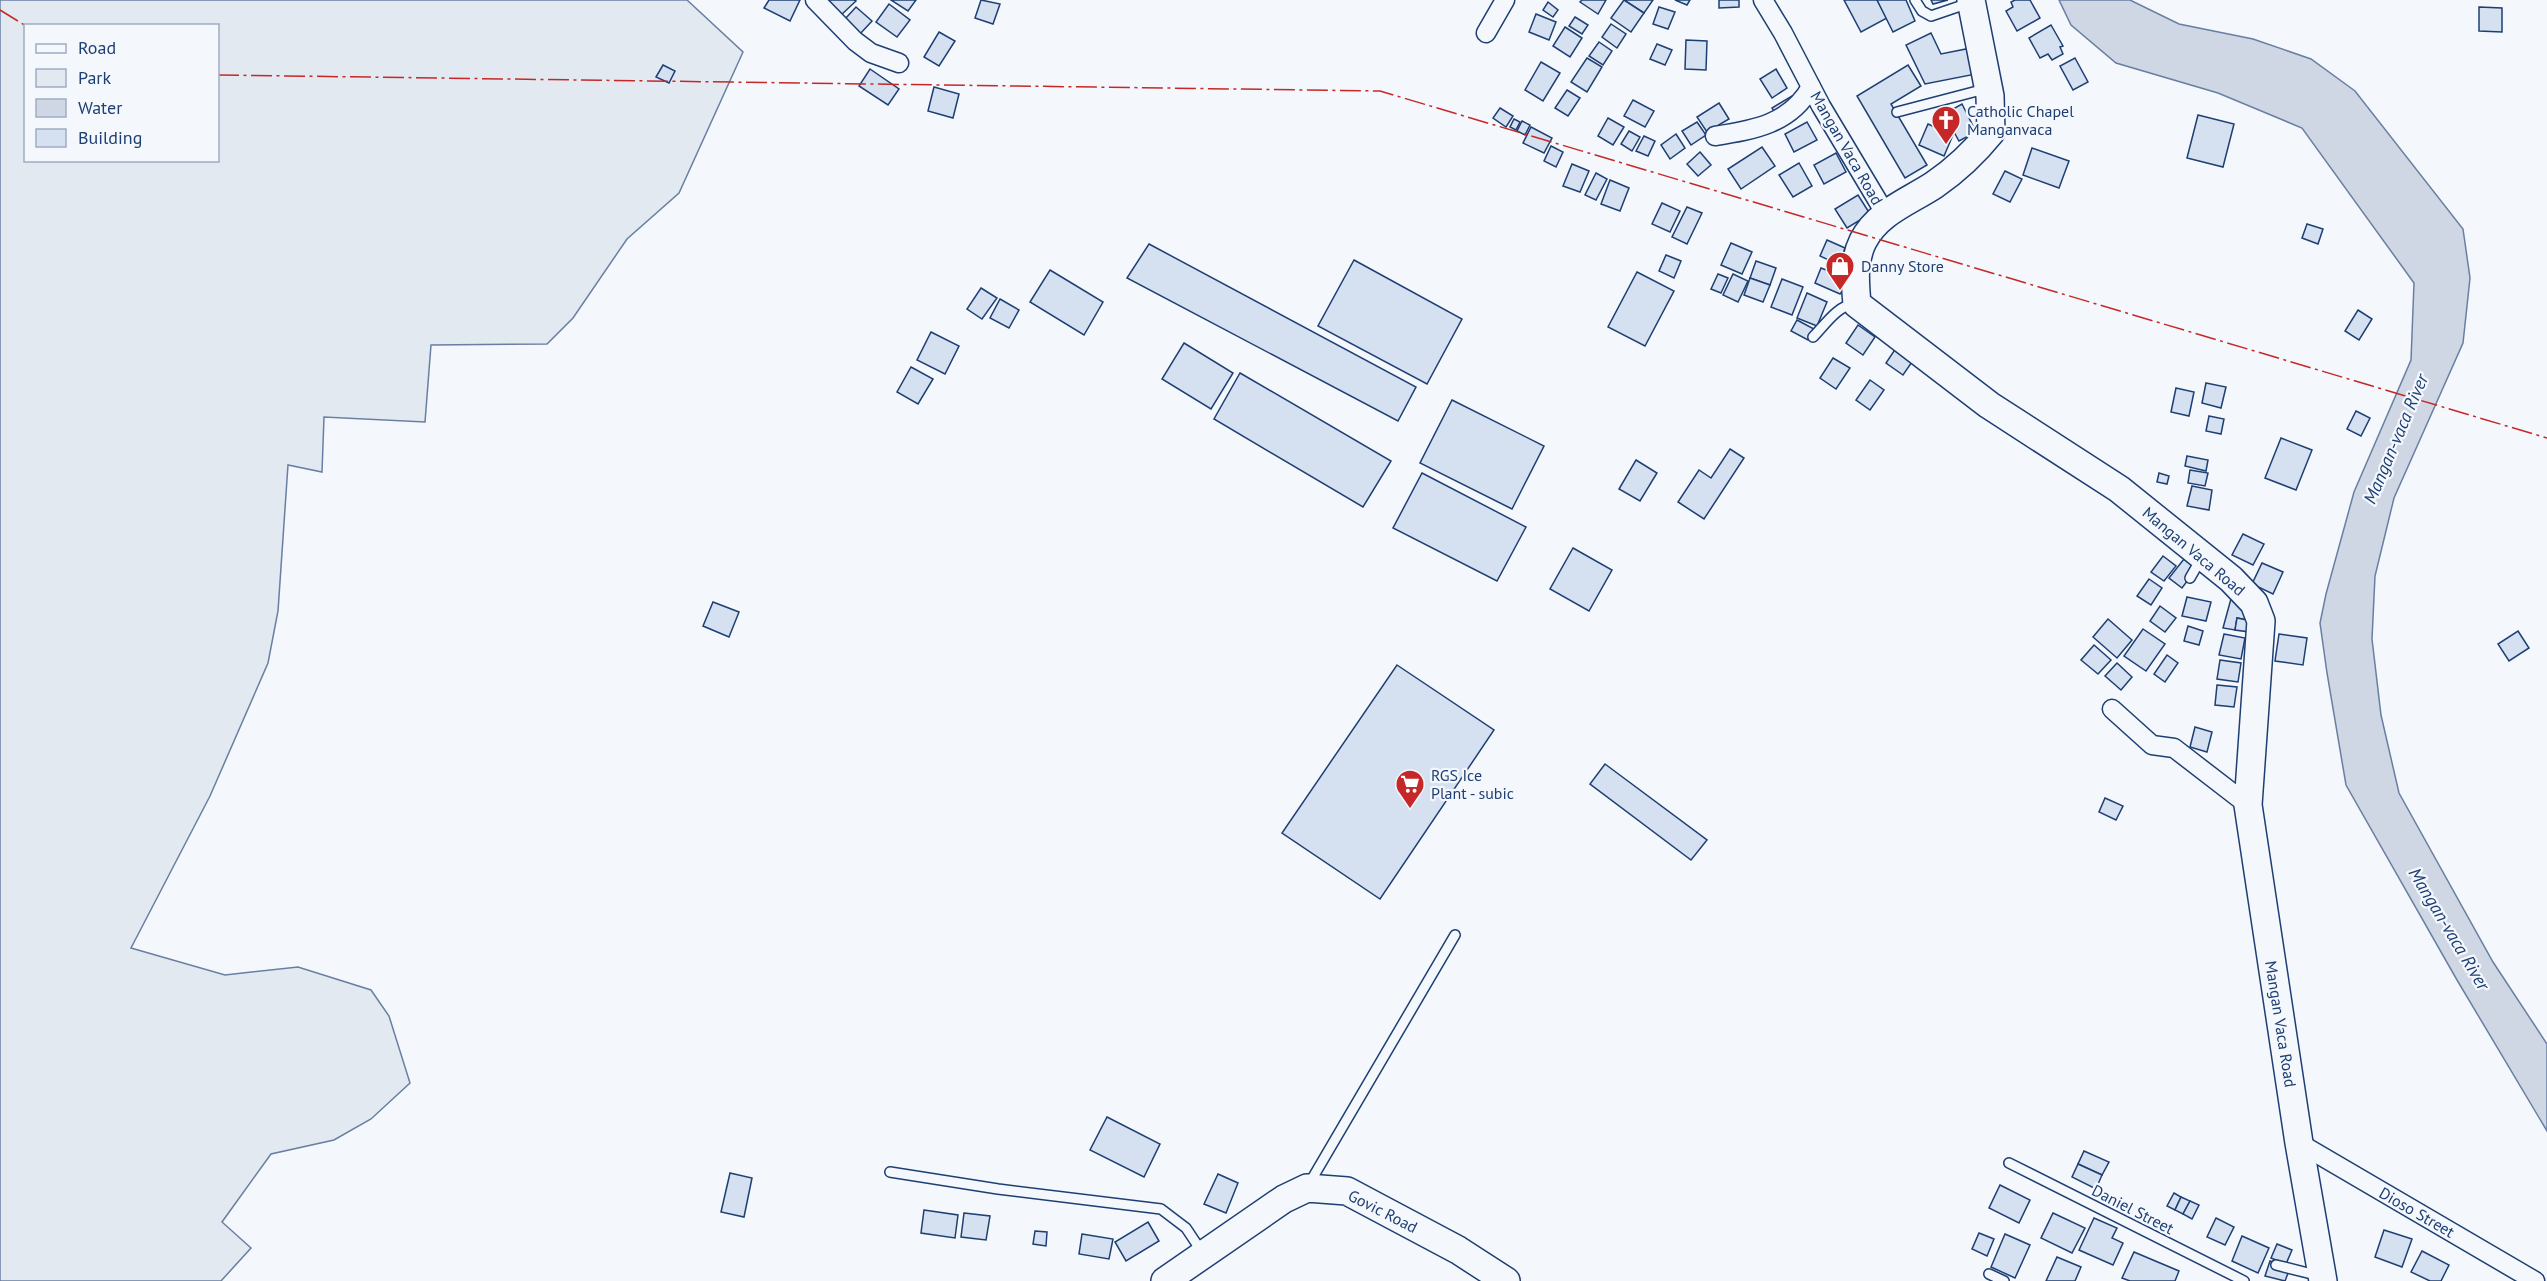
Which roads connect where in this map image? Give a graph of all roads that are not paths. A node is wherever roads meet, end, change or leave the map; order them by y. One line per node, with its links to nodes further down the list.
1 (815, 0): 7 (street)
2 (1505, 0): 6 (street)
3 (1763, 0): 8 (street, Mangan Vaca Road)
4 (1915, 0): 5 (lane)
5 (1971, 1): 9 (street)
6 (1486, 33)
7 (899, 63)
8 (1811, 87): 11 (street); 12 (street, Mangan Vaca Road)
9 (1989, 88): 10 (lane); 12 (street)
10 (1897, 112)
11 (1716, 136)
12 (1885, 213): 13 (street, Mangan Vaca Road)
13 (1857, 304): 14 (lane); 16 (street, Mangan Vaca Road)
14 (1813, 337)
15 (2112, 709): 16 (street)
16 (2248, 805): 18 (street, Mangan Vaca Road)
17 (1455, 935): 21 (lane)
18 (2299, 1143): 25 (street, Mangan Vaca Road); 30 (street, Dioso Street)
19 (2009, 1163): 29 (lane, Daniel Street)
20 (890, 1172): 22 (lane)
21 (1307, 1188): 22 (street); 27 (street, Govic Road)
22 (1204, 1255): 26 (street)
23 (2276, 1265): 25 (lane)
24 (1989, 1274): 28 (lane)
25 (2322, 1279)
26 (1165, 1281)
27 (1506, 1281)
28 (2004, 1281)
29 (2244, 1281)
30 (2535, 1281)

